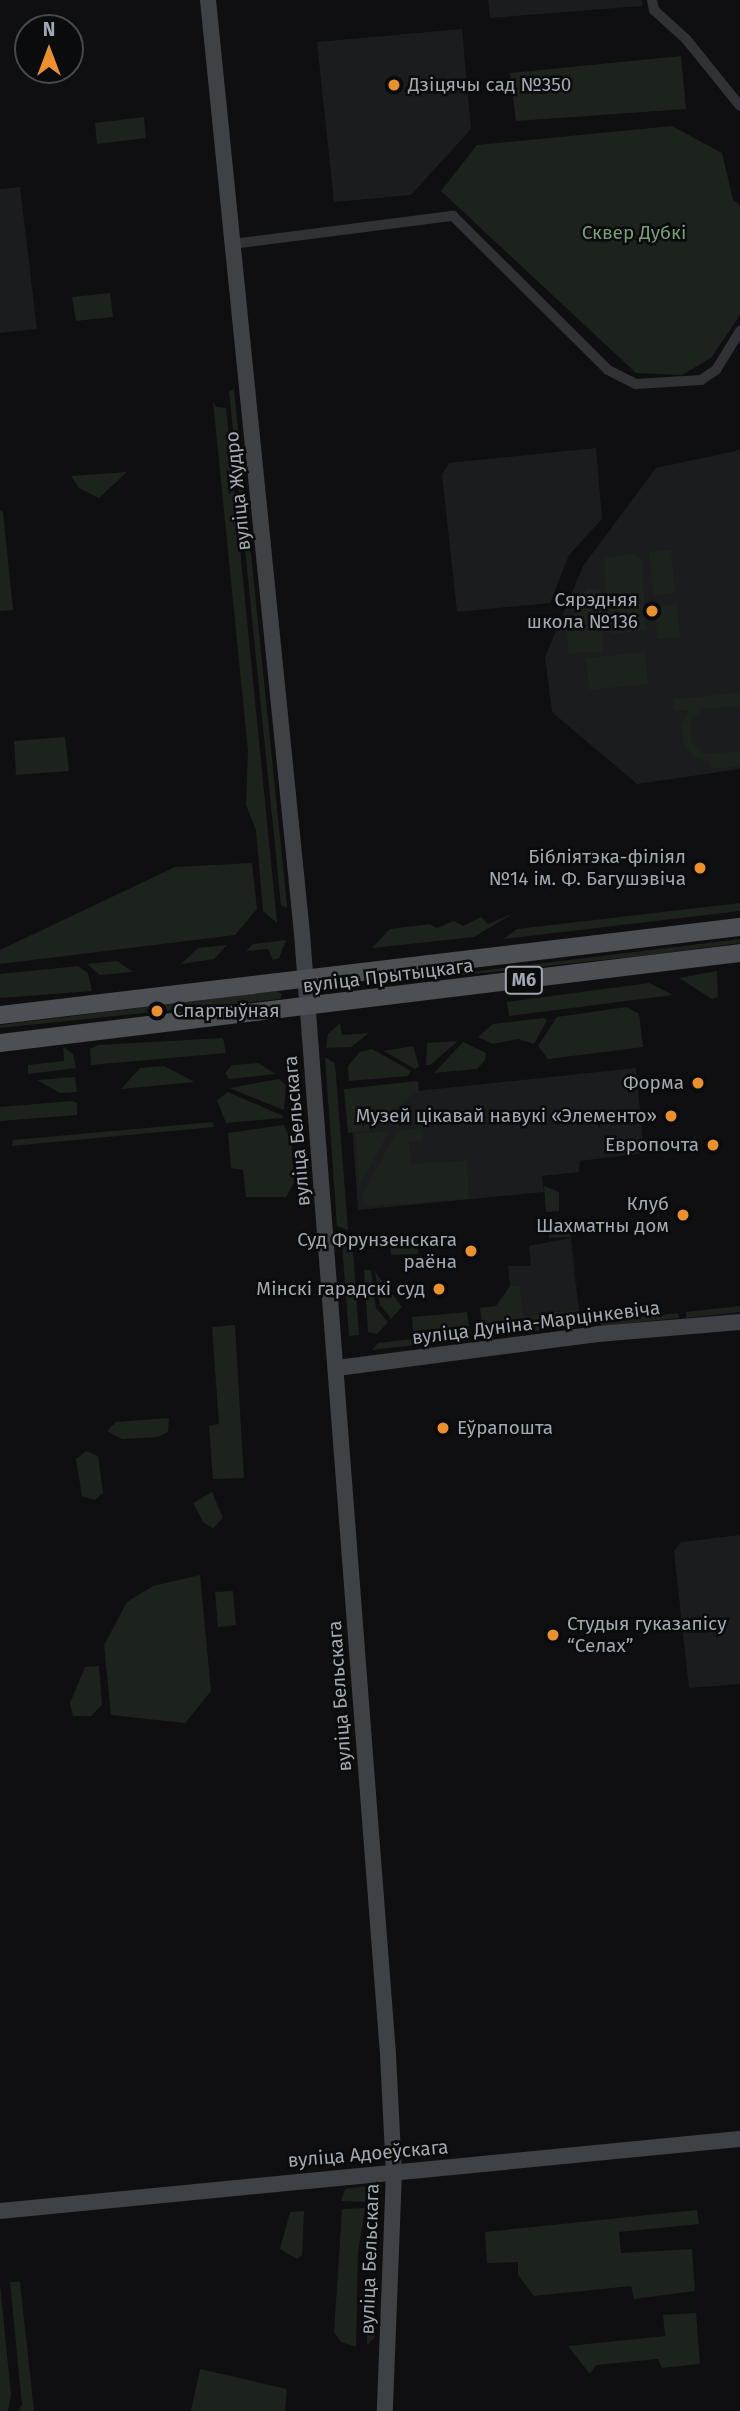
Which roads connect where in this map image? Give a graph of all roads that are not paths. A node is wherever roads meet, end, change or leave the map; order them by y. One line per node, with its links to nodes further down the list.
1 (208, 0): 4 (main road, вуліца Жудро)
2 (652, 0): 3 (street)
3 (740, 106)
4 (233, 244): 5 (street); 8 (main road, вуліца Жудро)
5 (740, 331)
6 (740, 927): 8 (main road, вуліца Прытыцкага / М6)
7 (740, 953): 9 (main road, вуліца Прытыцкага / М6)
8 (306, 978): 9 (main road, вуліца Бельскага); 10 (main road, вуліца Прытыцкага / М6)
9 (308, 1007): 11 (main road, вуліца Прытыцкага / М6); 13 (main road, вуліца Бельскага)
10 (0, 1015)
11 (0, 1043)
12 (740, 1322): 13 (main road, вуліца Дуніна-Марцінкевіча)
13 (337, 1367): 15 (main road, вуліца Бельскага)
14 (740, 2139): 15 (main road, вуліца Адоеўскага)
15 (394, 2172): 16 (main road, вуліца Адоеўскага); 17 (main road, вуліца Бельскага)
16 (0, 2211)
17 (385, 2411)

